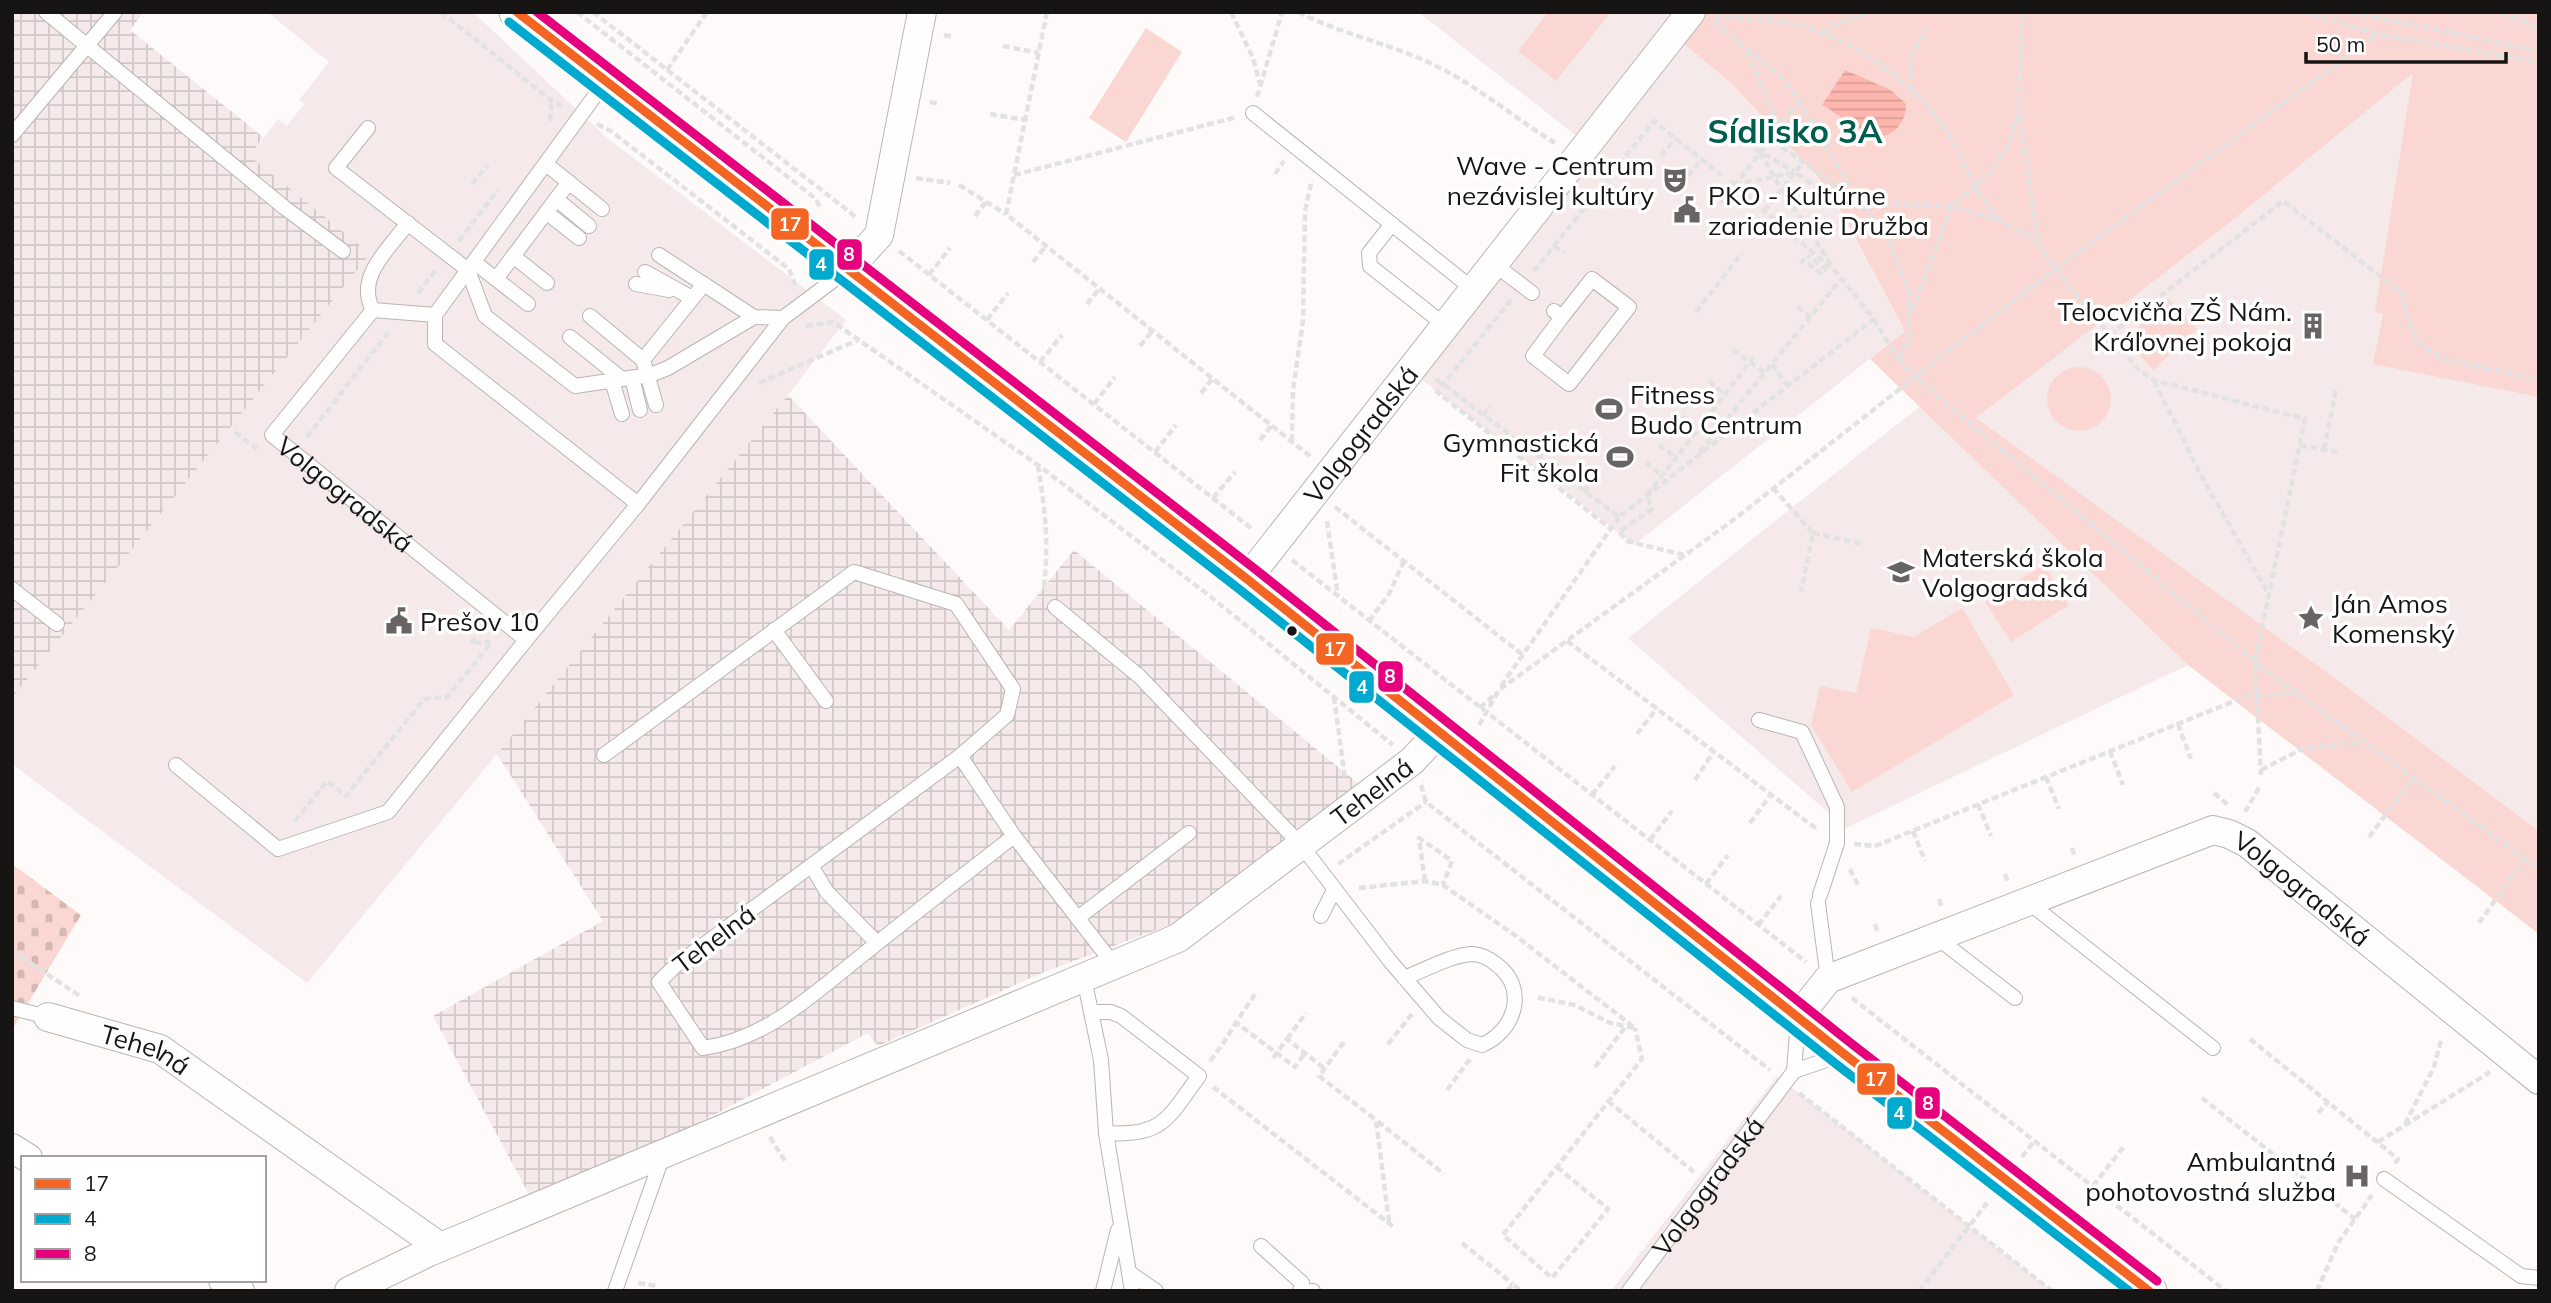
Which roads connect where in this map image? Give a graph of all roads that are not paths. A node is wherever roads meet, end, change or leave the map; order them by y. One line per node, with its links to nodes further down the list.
1 (46, 12): 6 (lane)
2 (115, 12): 6 (lane)
3 (517, 12): 7 (street)
4 (922, 12): 25 (street)
5 (1686, 14): 23 (street, Volgogradská)
6 (86, 44): 10 (lane); 20 (lane)
7 (605, 82): 11 (lane); 25 (street)
8 (1254, 113): 17 (lane)
9 (368, 128): 16 (lane)
10 (12, 135)
11 (546, 164): 12 (lane); 24 (lane)
12 (569, 182): 13 (lane); 14 (lane)
13 (556, 199): 15 (lane); 18 (lane)
14 (602, 209)
15 (546, 212): 19 (lane); 22 (lane)
16 (408, 223): 24 (lane); 35 (lane)
17 (1392, 223): 31 (lane); 41 (lane)
18 (589, 226)
19 (579, 238)
20 (343, 251)
21 (659, 255): 30 (lane)
22 (513, 256): 27 (lane); 28 (lane)
23 (1494, 264): 31 (street, Volgogradská); 32 (lane)
24 (471, 266): 27 (lane); 37 (lane); 45 (lane)
25 (847, 270): 40 (lane); 50 (street)
26 (645, 272): 33 (lane)
27 (496, 279): 34 (lane)
28 (547, 283)
29 (636, 284): 33 (lane)
30 (704, 284): 33 (lane); 39 (lane)
31 (1474, 290): 41 (street, Volgogradská)
32 (1527, 290)
33 (687, 295): 43 (lane)
34 (528, 304)
35 (373, 310): 37 (lane); 55 (lane, Volgogradská)
36 (1558, 314): 36 (lane)
37 (435, 315): 49 (lane)
38 (590, 316): 43 (lane)
39 (754, 317): 40 (lane); 44 (lane)
40 (783, 318): 49 (lane)
41 (1446, 326): 50 (street, Volgogradská)
42 (570, 337): 45 (lane)
43 (643, 360): 44 (lane)
44 (650, 375): 45 (lane); 46 (lane)
45 (622, 379): 47 (lane); 48 (lane)
46 (656, 405)
47 (640, 410)
48 (622, 414)
49 (638, 503): 55 (lane)
50 (1247, 579): 58 (street)
51 (12, 589): 53 (lane)
52 (1055, 607): 64 (lane)
53 (57, 624)
54 (774, 631): 56 (lane); 59 (lane); 60 (lane, Tehelná)
55 (526, 640): 61 (lane)
56 (826, 701)
57 (1759, 720): 75 (lane)
58 (1438, 733): 64 (street, Tehelná); 80 (street)
59 (604, 755)
60 (960, 756): 63 (lane); 65 (lane, Tehelná)
61 (176, 765)
62 (1189, 834): 69 (lane)
63 (1014, 836): 69 (lane); 71 (lane, Tehelná)
64 (1301, 845): 66 (lane); 72 (street, Tehelná)
65 (812, 867): 71 (lane); 71 (lane, Tehelná)
66 (1334, 890): 68 (lane); 74 (lane)
67 (2027, 901): 70 (street, Volgogradská); 81 (lane); 84 (street, Volgogradská)
68 (1321, 916)
69 (1079, 917): 72 (lane)
70 (1936, 937): 75 (street, Volgogradská); 76 (lane)
71 (877, 943)
72 (1114, 965): 73 (street, Tehelná)
73 (1084, 978): 78 (lane); 86 (street, Tehelná)
74 (1404, 978): 74 (lane)
75 (1828, 979): 80 (street)
76 (2015, 998)
77 (12, 1008): 79 (lane)
78 (1091, 1012): 85 (lane); 85 (lane)
79 (48, 1017): 90 (street, Tehelná)
80 (1798, 1017): 82 (street); 83 (lane)
81 (2213, 1048)
82 (1844, 1054): 83 (lane); 100 (street)
83 (1789, 1076): 99 (lane, Volgogradská)
84 (2539, 1080)
85 (1106, 1133): 88 (lane)
86 (664, 1154): 90 (street, Tehelná); 95 (lane)
87 (2384, 1179): 92 (lane)
88 (1119, 1225): 91 (lane); 96 (lane)
89 (1261, 1246): 93 (lane)
90 (440, 1247): 94 (street, Tehelná)
91 (1130, 1273): 97 (lane); 98 (lane)
92 (2539, 1278)
93 (1308, 1289)
94 (349, 1291)
95 (614, 1291)
96 (1103, 1291)
97 (1132, 1291)
98 (1156, 1291)
99 (1629, 1291)
100 (2149, 1291)

